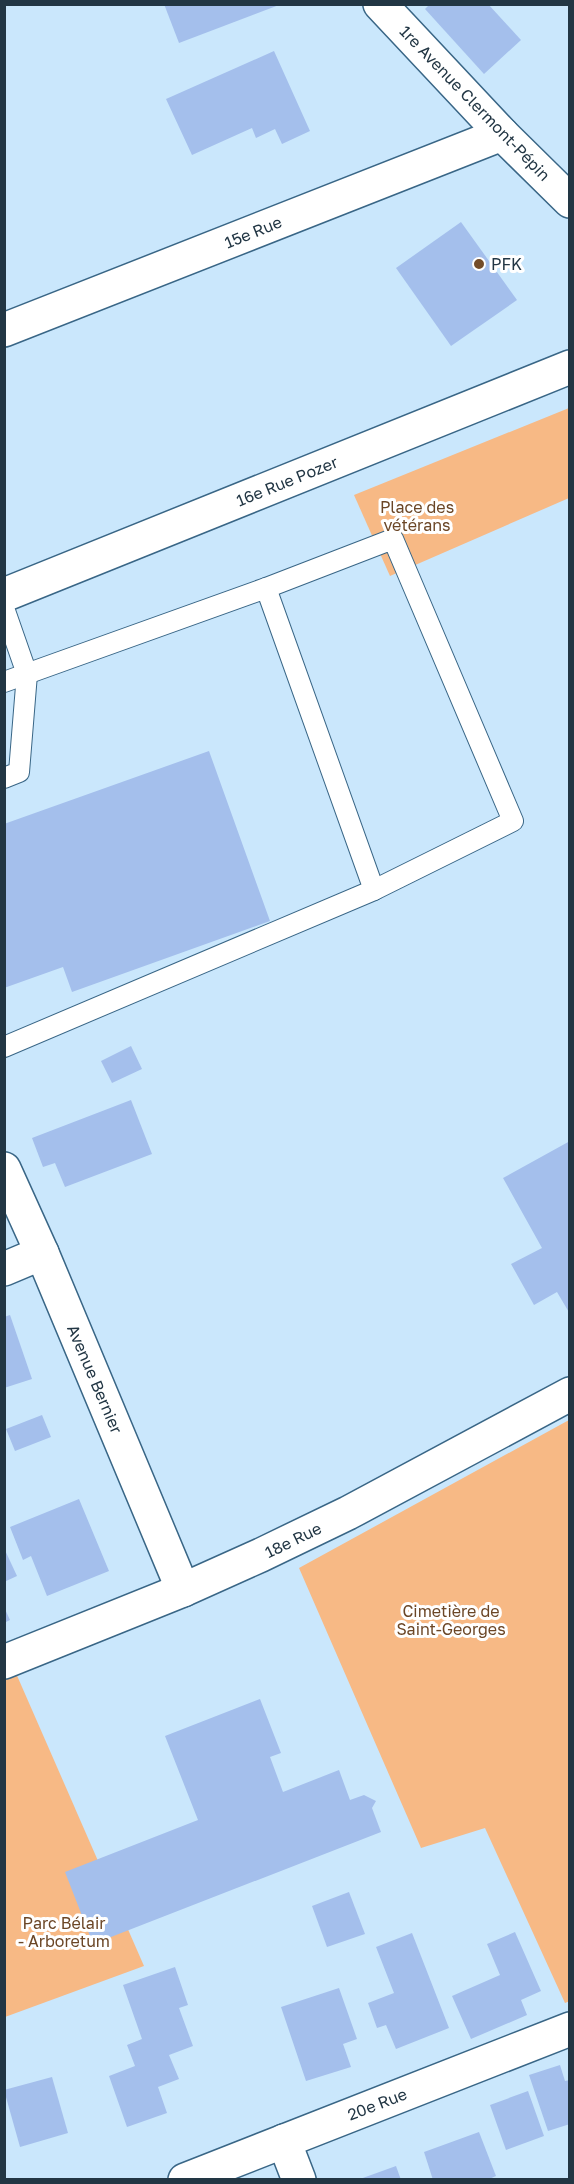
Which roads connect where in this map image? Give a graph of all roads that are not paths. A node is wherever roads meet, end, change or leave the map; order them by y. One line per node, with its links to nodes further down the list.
1 (380, 4): 2 (street, 1re Avenue Clermont-Pépin)
2 (502, 134): 3 (street, 1re Avenue Clermont-Pépin); 4 (street, 15e Rue)
3 (570, 201)
4 (4, 330)
5 (570, 367): 7 (street, 16e Rue Pozer)
6 (266, 588): 9 (lane); 12 (lane); 12 (lane)
7 (4, 594)
8 (4, 608): 9 (lane)
9 (27, 674): 10 (lane); 11 (lane)
10 (4, 682)
11 (4, 778)
12 (374, 890): 13 (lane)
13 (4, 1047)
14 (4, 1169): 15 (street, Avenue Bernier)
15 (42, 1253): 16 (street); 18 (street, Avenue Bernier)
16 (4, 1269)
17 (570, 1394): 18 (street, 18e Rue)
18 (183, 1590): 19 (street, 18e Rue)
19 (4, 1662)
20 (570, 2029): 21 (street, 20e Rue)
21 (284, 2140): 22 (street, 20e Rue); 23 (street)
22 (185, 2180)
23 (299, 2180)

